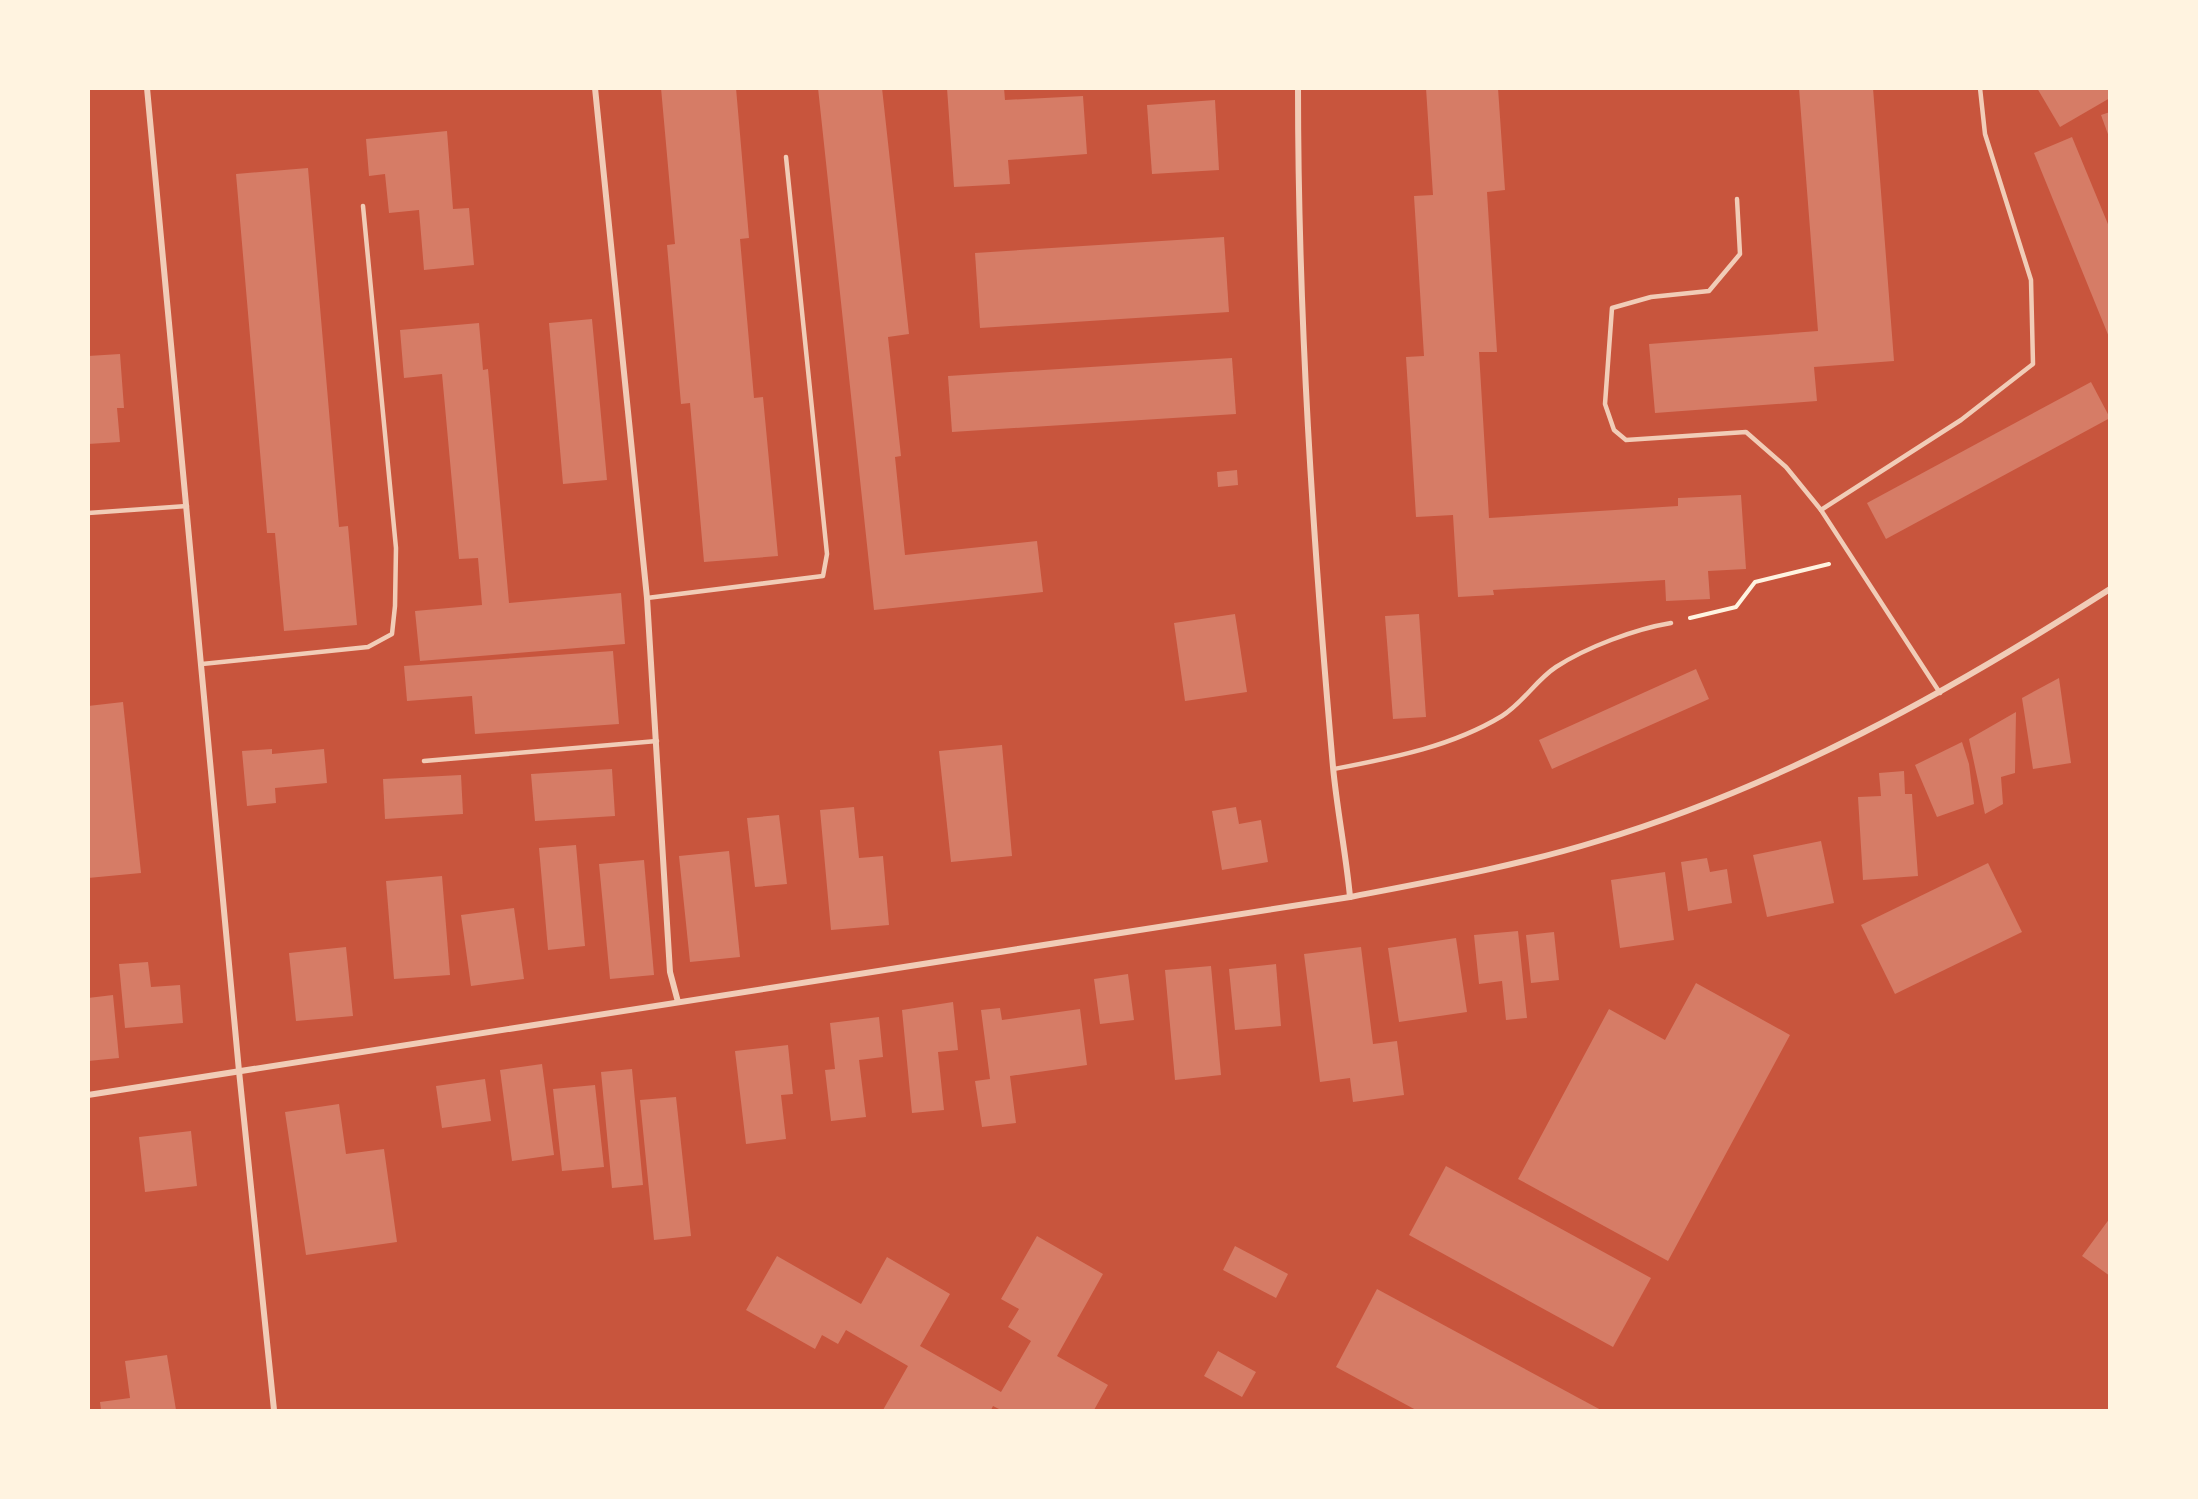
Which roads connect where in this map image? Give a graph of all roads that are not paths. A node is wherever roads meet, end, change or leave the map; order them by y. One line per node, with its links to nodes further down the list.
1 (147, 88): 8 (street)
2 (595, 88): 12 (street)
3 (1298, 88): 18 (street)
4 (1980, 88): 9 (lane)
5 (786, 158): 12 (lane)
6 (1737, 199): 9 (lane)
7 (363, 206): 14 (lane)
8 (188, 506): 10 (lane); 14 (street)
9 (1821, 510): 15 (lane)
10 (88, 513)
11 (2109, 589): 15 (street)
12 (647, 598): 16 (street)
13 (1671, 623): 18 (lane)
14 (202, 664): 21 (street)
15 (1940, 693): 19 (street)
16 (657, 741): 17 (lane); 20 (street)
17 (424, 761)
18 (1334, 769): 19 (street)
19 (1350, 897): 20 (street)
20 (678, 1002): 21 (street)
21 (239, 1071): 22 (street); 23 (street)
22 (88, 1095)
23 (274, 1410)

